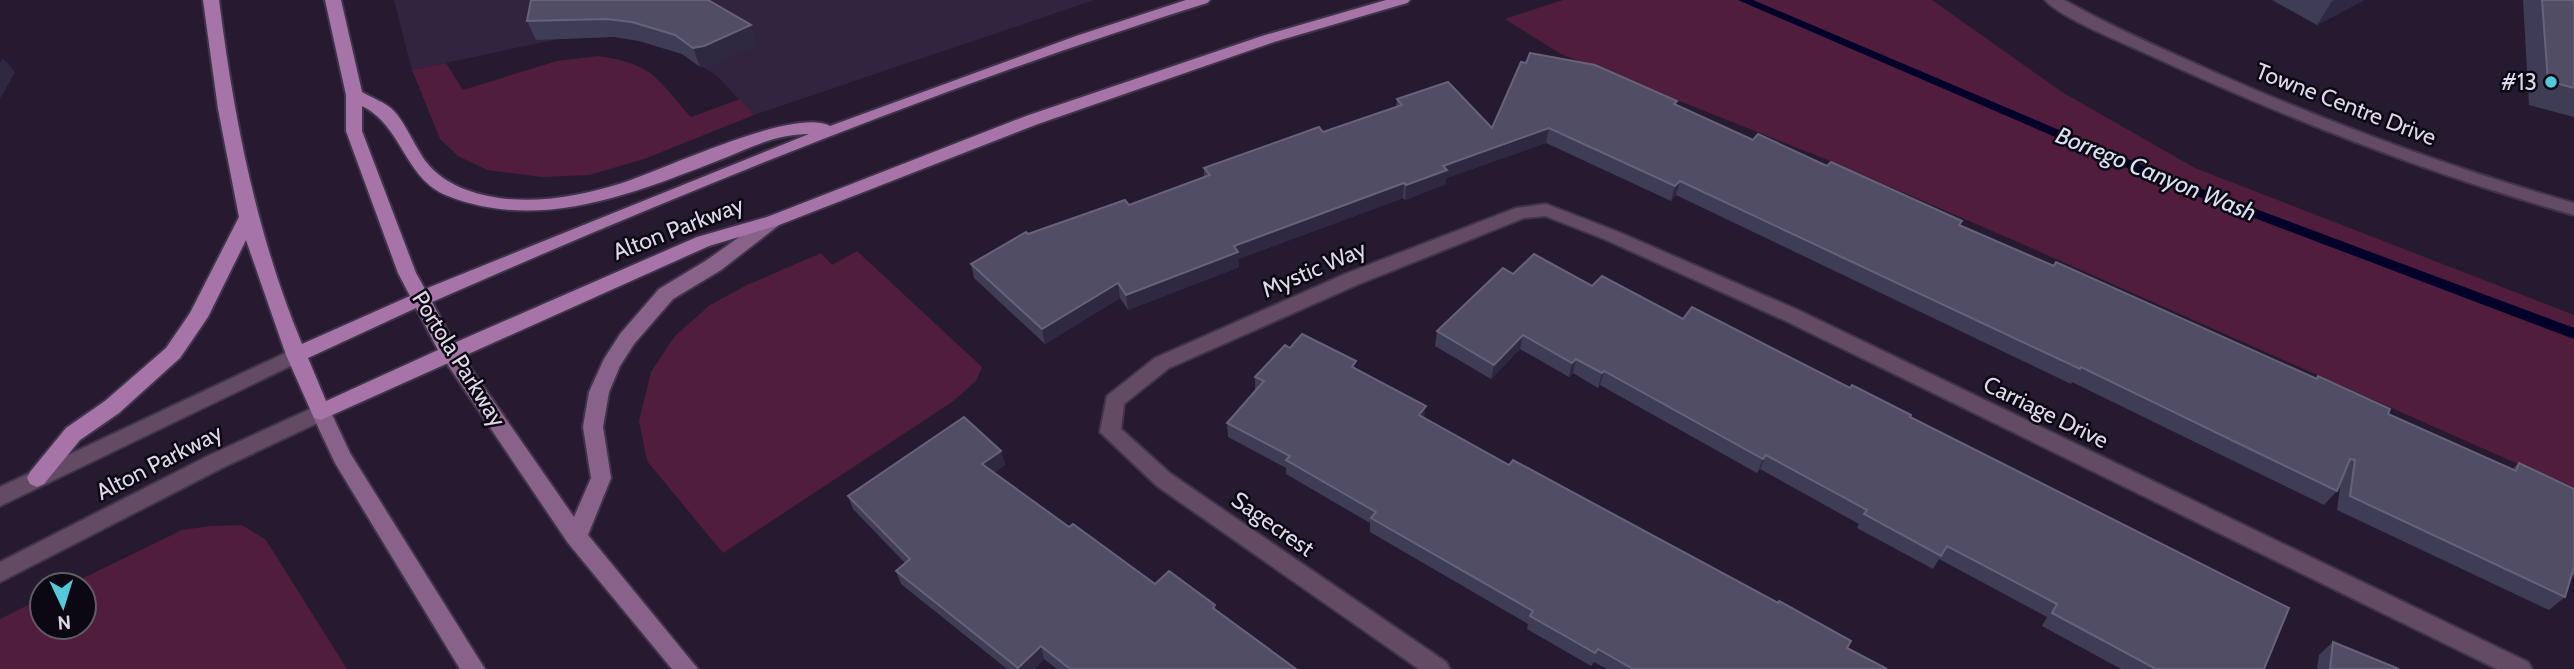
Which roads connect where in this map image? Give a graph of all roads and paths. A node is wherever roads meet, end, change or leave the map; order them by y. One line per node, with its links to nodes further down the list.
1 (211, 0): 10 (main road)
2 (333, 0): 6 (main road, Portola Parkway)
3 (1202, 0): 7 (main road, Alton Parkway)
4 (1402, 0): 11 (main road, Alton Parkway)
5 (2053, 0): 8 (street, Towne Centre Drive)
6 (354, 95): 7 (main road); 12 (main road, Portola Parkway)
7 (838, 128): 12 (main road, Alton Parkway)
8 (2574, 209)
9 (1546, 210): 15 (street, Mystic Way); 24 (street, Carriage Drive)
10 (248, 217): 14 (main road); 17 (main road)
11 (773, 221): 13 (main road, Alton Parkway); 19 (main road)
12 (418, 298): 13 (main road, Portola Parkway); 14 (main road, Alton Parkway)
13 (449, 352): 16 (main road, Alton Parkway); 19 (main road, Portola Parkway)
14 (296, 355): 16 (main road); 17 (street, Alton Parkway)
15 (1114, 401): 23 (street, Sagecrest)
16 (321, 412): 20 (street, Alton Parkway); 21 (main road)
17 (37, 478): 18 (street, Alton Parkway)
18 (0, 497)
19 (576, 537): 22 (main road, Portola Parkway)
20 (0, 573)
21 (474, 669)
22 (686, 669)
23 (1438, 669)
24 (2520, 669)

